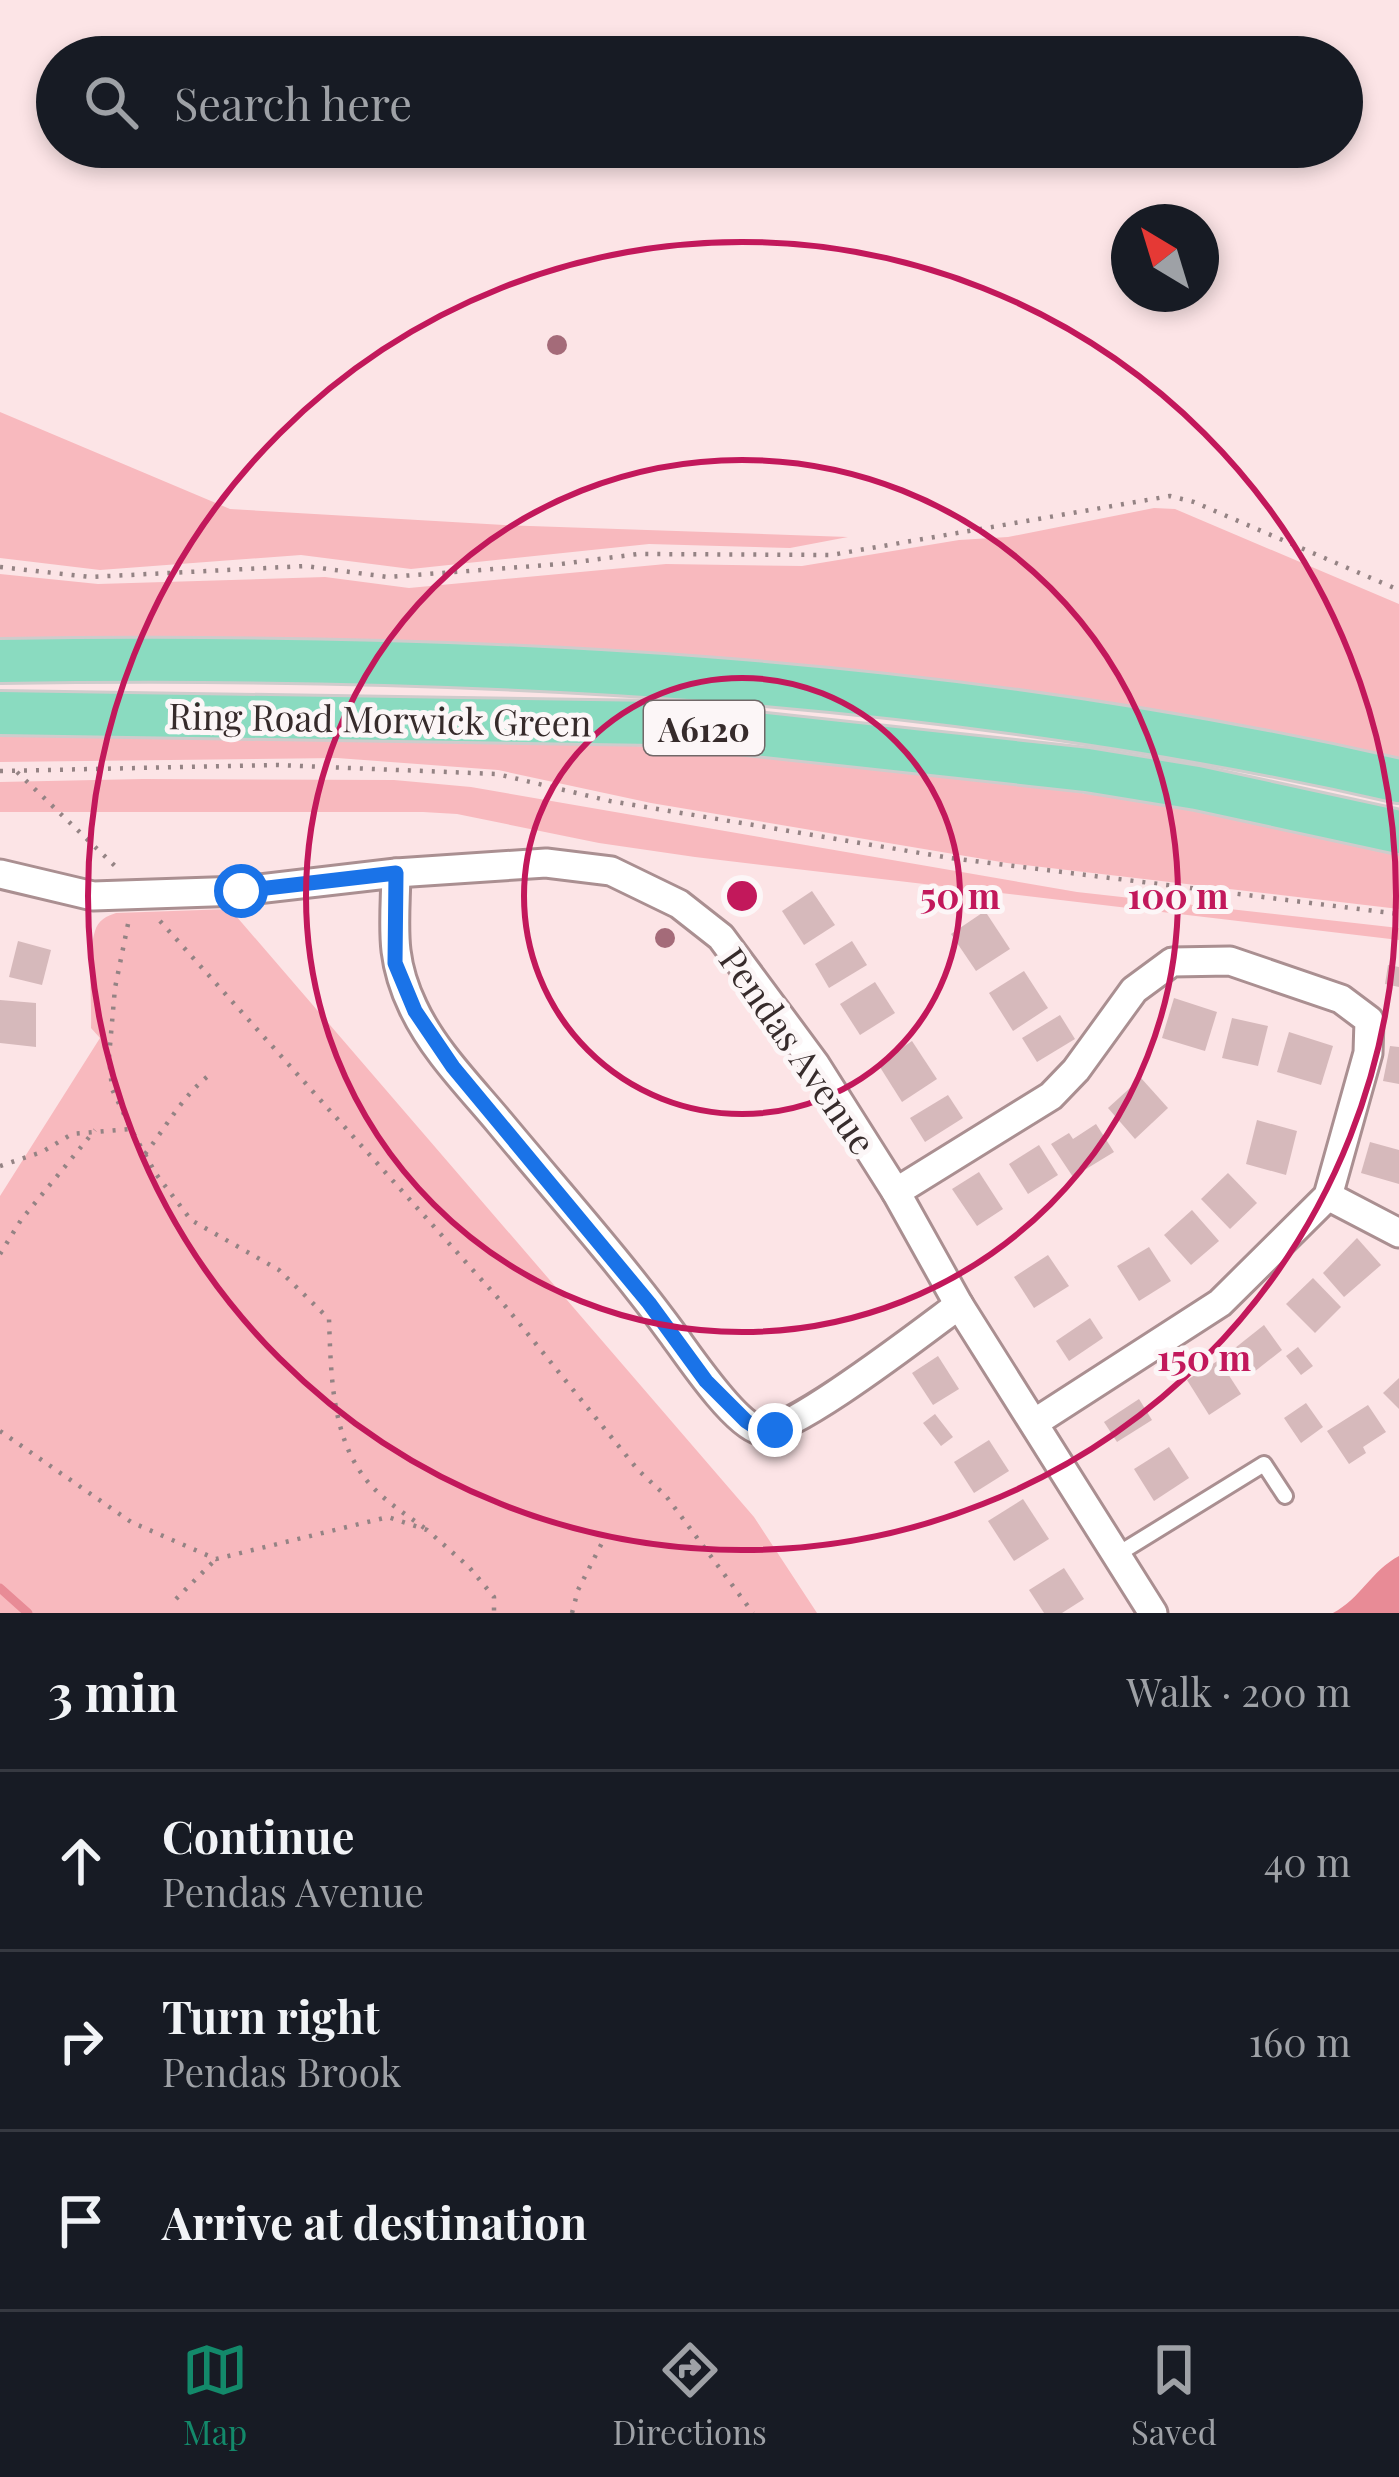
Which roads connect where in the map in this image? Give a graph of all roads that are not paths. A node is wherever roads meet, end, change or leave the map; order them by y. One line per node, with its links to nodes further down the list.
1 (0, 661): 3 (highway, Ring Road Morwick Green / A6120)
2 (0, 713): 4 (highway, Ring Road Morwick Green / A6120)
3 (1399, 781)
4 (1399, 832)
5 (396, 873): 6 (street, Pendas Avenue); 7 (street, Pendas Avenue); 10 (street)
6 (0, 874)
7 (896, 1192): 8 (street); 10 (street, Pendas Avenue)
8 (1328, 1196): 9 (street); 11 (street)
9 (1399, 1233)
10 (958, 1305): 11 (street, Pendas Avenue)
11 (1034, 1423): 13 (street, Pendas Avenue)
12 (1285, 1496): 13 (lane)
13 (1118, 1554): 14 (street, Pendas Avenue)
14 (1153, 1613)

